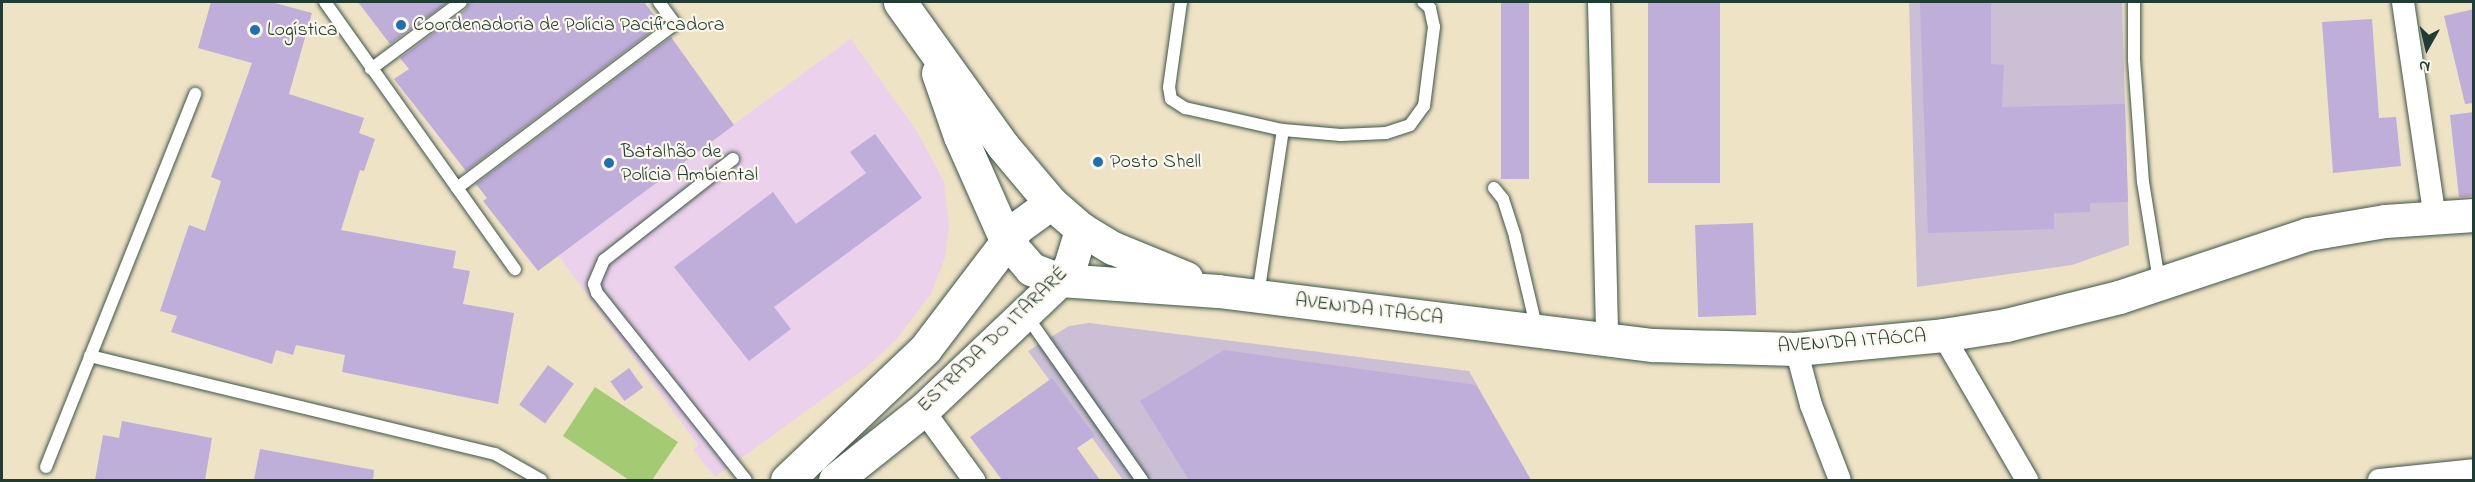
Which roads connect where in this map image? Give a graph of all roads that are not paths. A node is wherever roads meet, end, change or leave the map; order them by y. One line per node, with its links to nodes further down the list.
1 (325, 2): 11 (lane)
2 (461, 2): 11 (lane)
3 (659, 2): 15 (lane)
4 (900, 2): 10 (main road, AVENIDA ITAÓCA)
5 (1181, 2): 13 (lane)
6 (1423, 2): 13 (lane)
7 (1599, 2): 30 (street)
8 (2134, 2): 24 (lane)
9 (2403, 2): 19 (street)
10 (926, 40): 17 (main road, AVENIDA ITAÓCA); 21 (main road, AVENIDA ITAÓCA)
11 (371, 69): 15 (lane)
12 (195, 94): 32 (lane)
13 (1283, 130): 26 (lane)
14 (733, 159): 37 (lane)
15 (457, 188): 22 (lane)
16 (1494, 188): 28 (lane)
17 (1051, 203): 20 (main road); 21 (main road, ESTRADA DO ITARARÉ)
18 (2474, 215): 19 (main road, AVENIDA ITAÓCA)
19 (2435, 218): 24 (main road, AVENIDA ITAÓCA)
20 (1081, 229): 23 (main road, ESTRADA DO ITARARÉ); 25 (main road, AVENIDA ITAÓCA)
21 (1006, 240): 23 (main road, AVENIDA ITAÓCA); 38 (main road, ESTRADA DO ITARARÉ)
22 (516, 269)
23 (1060, 280): 25 (main road, AVENIDA ITAÓCA); 27 (main road, ESTRADA DO ITARARÉ)
24 (2160, 285): 29 (main road, AVENIDA ITAÓCA)
25 (1218, 291): 26 (main road, AVENIDA ITAÓCA)
26 (1258, 296): 28 (main road, AVENIDA ITAÓCA)
27 (1024, 312): 33 (main road, ESTRADA DO ITARARÉ); 41 (lane)
28 (1538, 331): 30 (main road, AVENIDA ITAÓCA)
29 (1943, 335): 31 (main road, AVENIDA ITAÓCA); 43 (street)
30 (1607, 339): 31 (main road, AVENIDA ITAÓCA)
31 (1796, 349): 42 (street)
32 (90, 356): 34 (lane); 36 (lane)
33 (923, 410): 39 (main road, ESTRADA DO ITARARÉ); 40 (street)
34 (46, 467)
35 (2474, 470): 44 (street)
36 (541, 480)
37 (746, 480)
38 (787, 480)
39 (835, 480)
40 (974, 480)
41 (1142, 480)
42 (1840, 480)
43 (2027, 480)
44 (2379, 480)

